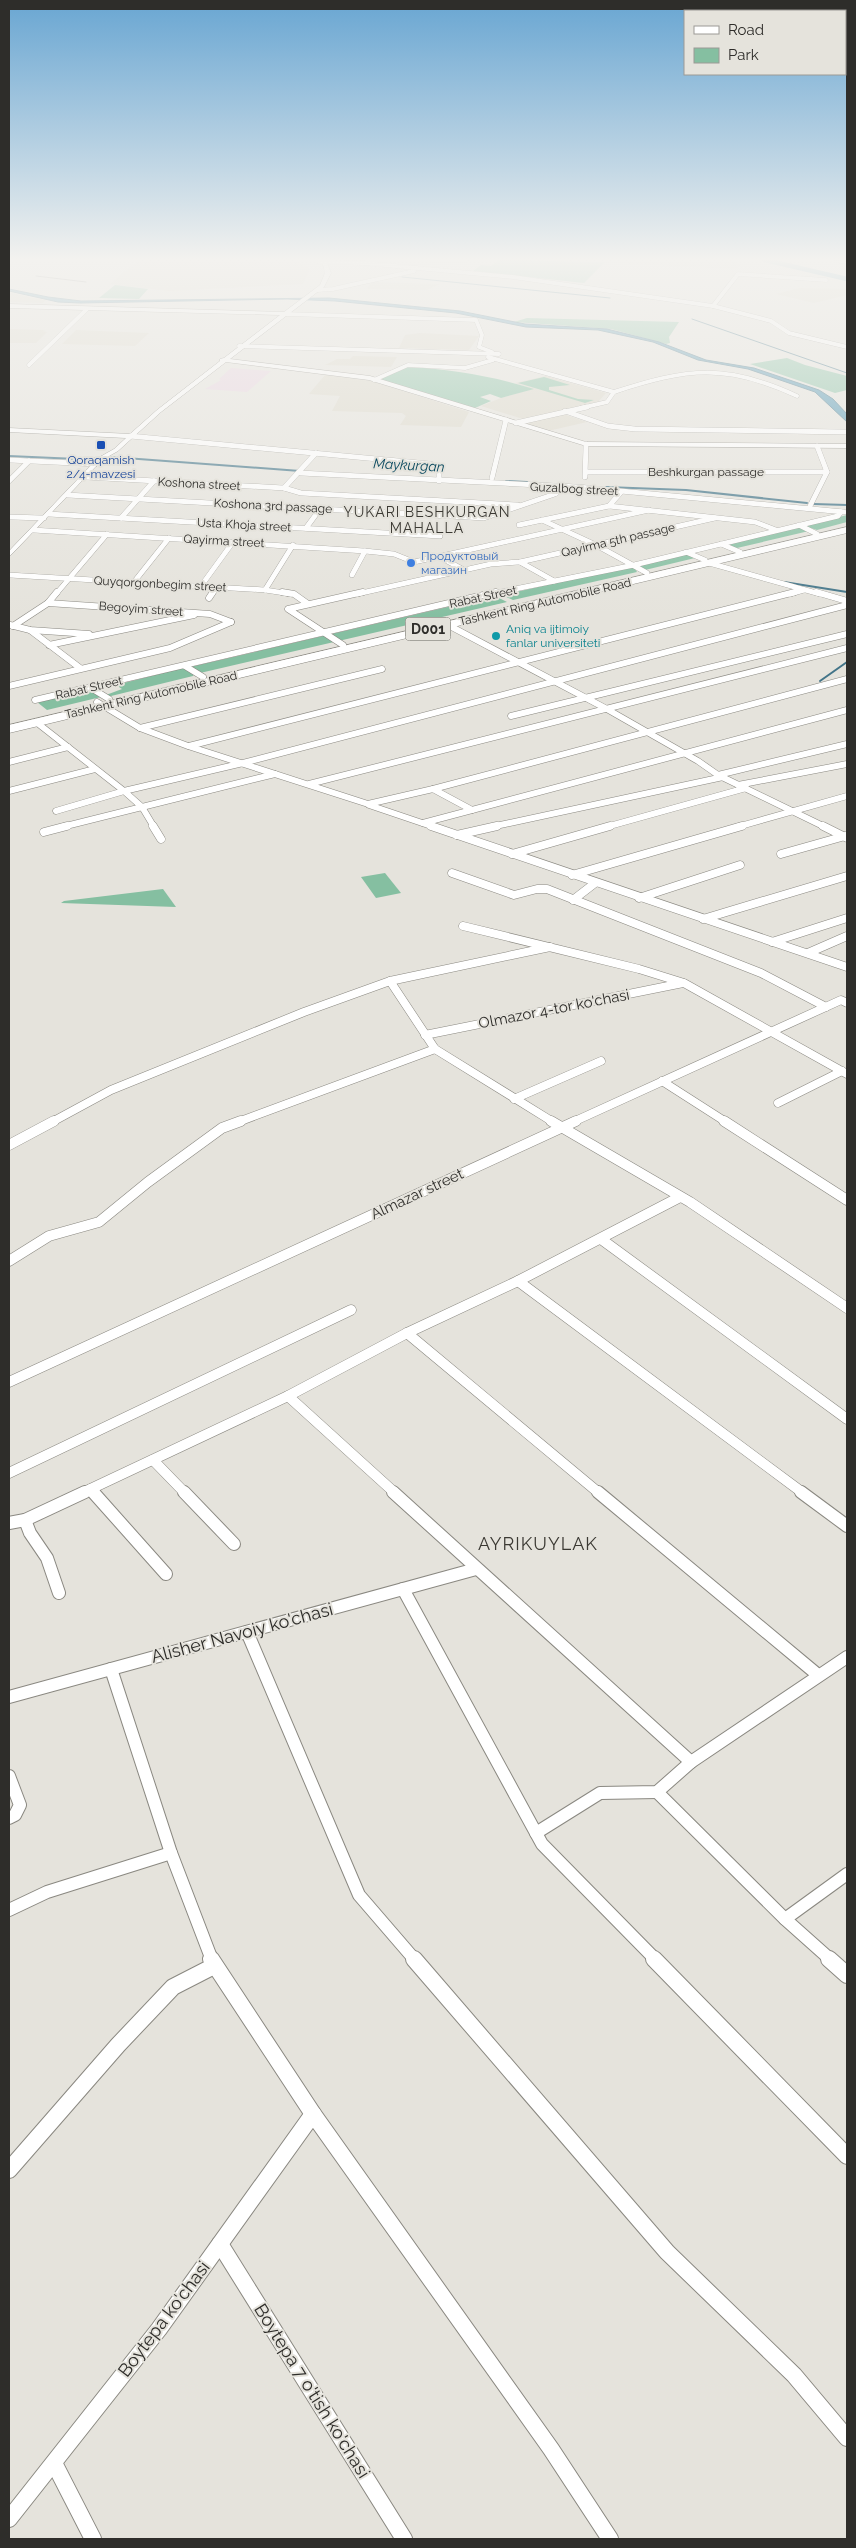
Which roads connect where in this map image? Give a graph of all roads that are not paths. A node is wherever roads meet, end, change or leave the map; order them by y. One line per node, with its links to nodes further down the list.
1 (201, 379): 14 (main road)
2 (366, 379): 6 (main road)
3 (571, 379): 7 (street)
4 (663, 379): 7 (street)
5 (753, 379): 8 (street)
6 (374, 380): 10 (main road)
7 (614, 392): 9 (street)
8 (797, 396)
9 (565, 412): 11 (street); 13 (street)
10 (506, 420): 11 (main road); 27 (street)
11 (516, 423): 15 (main road)
12 (9, 431): 14 (main road)
13 (847, 432)
14 (127, 436): 18 (street); 21 (main road)
15 (586, 444): 16 (main road); 23 (street)
16 (817, 446): 17 (main road); 24 (street)
17 (847, 446)
18 (316, 453): 22 (street); 28 (street)
19 (9, 460): 20 (street)
20 (29, 461): 21 (street); 29 (street)
21 (95, 464): 25 (main road)
22 (301, 472): 26 (street, Guzalbog street); 33 (street)
23 (586, 472): 24 (street, Beshkurgan passage); 31 (street)
24 (827, 472): 42 (street)
25 (84, 477): 30 (street, Koshona street); 37 (main road)
26 (370, 477): 28 (street, Guzalbog street); 32 (street)
27 (492, 478)
28 (439, 479): 34 (street, Guzalbog street)
29 (9, 481)
30 (154, 481): 33 (street, Koshona street); 39 (street)
31 (584, 482)
32 (366, 484)
33 (284, 488): 38 (street, Koshona street)
34 (562, 488): 36 (street, Guzalbog street); 40 (street, Koshona 3rd passage)
35 (362, 490): 38 (street)
36 (621, 492): 41 (street); 42 (street, Guzalbog street)
37 (67, 495): 39 (street, Koshona 3rd passage); 46 (main road)
38 (358, 496): 40 (street, Koshona street)
39 (138, 498): 43 (street, Koshona 3rd passage); 48 (street)
40 (524, 506): 43 (street, Koshona 3rd passage)
41 (609, 506): 44 (street); 50 (street)
42 (809, 508): 45 (street, Guzalbog street)
43 (320, 509): 54 (street)
44 (649, 510): 49 (street); 55 (street)
45 (844, 512): 53 (street, Rabat Street)
46 (46, 516): 47 (street, Usta Khoja street); 48 (street, Usta Khoja street); 56 (main road)
47 (9, 517)
48 (121, 518): 52 (street, Usta Khoja street)
49 (716, 518): 57 (street); 69 (street, Qayirma 5th passage)
50 (542, 520): 51 (street); 55 (street)
51 (520, 525)
52 (265, 526): 54 (street, Usta Khoja street); 59 (street)
53 (799, 526): 57 (street, Rabat Street); 61 (street)
54 (306, 528): 62 (street, Usta Khoja street)
55 (562, 529): 69 (street); 74 (street)
56 (33, 530): 60 (street, Qayirma street); 73 (main road)
57 (776, 530): 67 (street, Rabat Street)
58 (841, 530): 61 (highway, Tashkent Ring Automobile Road / D001); 75 (highway, Tashkent Ring Automobile Road / D001)
59 (261, 532)
60 (107, 534): 64 (street, Qayirma street); 82 (street)
61 (818, 534): 72 (highway, Tashkent Ring Automobile Road / D001)
62 (440, 536)
63 (257, 537): 66 (street)
64 (169, 538): 65 (street, Qayirma street); 84 (street)
65 (233, 542): 66 (street, Qayirma street); 85 (street)
66 (253, 543): 68 (street, Qayirma street)
67 (721, 544): 71 (street, Rabat Street); 72 (street)
68 (293, 545): 70 (street, Qayirma street); 87 (street)
69 (596, 545): 76 (street, Qayirma 5th passage); 77 (street)
70 (365, 551): 74 (street, Qayirma street); 81 (street)
71 (686, 552): 75 (street); 77 (street, Rabat Street)
72 (740, 552): 75 (highway, Tashkent Ring Automobile Road / D001)
73 (9, 555)
74 (438, 556): 78 (street)
75 (707, 561): 79 (highway, Tashkent Ring Automobile Road / D001); 88 (street)
76 (520, 562): 78 (street, Qayirma 5th passage); 83 (street)
77 (634, 565): 79 (street); 83 (street, Rabat Street)
78 (464, 570): 92 (street, Qayirma 5th passage)
79 (656, 573): 95 (highway, Tashkent Ring Automobile Road / D001); 102 (highway, Tashkent Ring Automobile Road / D001)
80 (9, 575): 82 (street, Quyqorgonbegim street)
81 (352, 575)
82 (70, 579): 84 (street, Quyqorgonbegim street); 91 (street)
83 (554, 581): 98 (street, Rabat Street)
84 (134, 582): 85 (street, Quyqorgonbegim street)
85 (201, 586): 86 (street, Quyqorgonbegim street)
86 (216, 587): 87 (street, Quyqorgonbegim street); 89 (street)
87 (266, 590): 92 (street, Quyqorgonbegim street)
88 (804, 590): 90 (street); 104 (street)
89 (209, 598)
90 (847, 601)
91 (48, 603): 94 (street, Begoyim street); 96 (street)
92 (308, 604): 98 (street, Qayirma 5th passage)
93 (847, 605): 110 (street)
94 (199, 612): 100 (street); 106 (street, Begoyim street)
95 (448, 625): 104 (street); 115 (highway, Tashkent Ring Automobile Road / D001)
96 (11, 626): 97 (street)
97 (30, 630): 100 (street); 101 (street)
98 (323, 634): 102 (street); 105 (street, Rabat Street)
99 (847, 634): 113 (street)
100 (95, 635): 101 (street)
101 (49, 645): 106 (street)
102 (343, 645): 108 (highway, Tashkent Ring Automobile Road / D001)
103 (847, 648): 116 (street)
104 (518, 663): 110 (street); 125 (street)
105 (185, 666): 108 (street); 112 (street, Rabat Street)
106 (80, 668): 111 (street)
107 (382, 669): 121 (street)
108 (203, 678): 115 (highway, Tashkent Ring Automobile Road / D001)
109 (847, 679): 123 (street)
110 (554, 682): 113 (street); 129 (street)
111 (9, 686)
112 (91, 688): 114 (street, Rabat Street); 115 (street)
113 (586, 699): 116 (street); 118 (street)
114 (35, 700)
115 (103, 703): 119 (highway, Tashkent Ring Automobile Road / D001); 120 (highway, Tashkent Ring Automobile Road / D001); 121 (street)
116 (605, 708): 123 (street); 134 (street)
117 (847, 710): 127 (street)
118 (510, 716)
119 (36, 722): 122 (highway, Tashkent Ring Automobile Road / D001); 126 (street)
120 (9, 723)
121 (140, 728): 125 (street)
122 (9, 729)
123 (643, 732): 127 (street); 136 (street)
124 (847, 744): 133 (street)
125 (188, 746): 129 (street)
126 (68, 747): 128 (street); 131 (street)
127 (684, 753): 133 (street); 143 (street)
128 (9, 762)
129 (243, 763): 132 (street); 139 (street)
130 (847, 764): 135 (street)
131 (95, 769): 138 (street); 139 (street)
132 (276, 774): 134 (street); 142 (street)
133 (720, 776): 135 (street); 148 (street)
134 (308, 784): 141 (street)
135 (738, 785): 137 (street)
136 (433, 788): 141 (street); 143 (street)
137 (746, 788): 145 (street); 151 (street)
138 (9, 791)
139 (124, 791): 142 (street); 144 (street)
140 (847, 796): 145 (street)
141 (368, 804): 146 (street)
142 (142, 807): 147 (street); 150 (street)
143 (472, 810): 146 (street)
144 (56, 811)
145 (793, 812): 149 (street); 155 (street)
146 (422, 823): 148 (street)
147 (44, 832)
148 (456, 835): 151 (street)
149 (846, 836): 152 (street)
150 (161, 839)
151 (512, 854): 155 (street)
152 (781, 854)
153 (740, 865): 158 (street)
154 (452, 873): 159 (street)
155 (572, 875): 157 (street)
156 (847, 876): 161 (street)
157 (596, 883): 158 (street); 159 (street)
158 (639, 898): 161 (street)
159 (573, 900): 171 (street)
160 (847, 918): 164 (street)
161 (703, 919): 164 (street)
162 (463, 926): 165 (street)
163 (847, 936): 166 (street)
164 (772, 942): 166 (street)
165 (550, 947): 168 (street); 169 (street)
166 (808, 954): 167 (street)
167 (847, 966)
168 (390, 981): 173 (street); 181 (street)
169 (684, 983): 172 (street); 173 (street, Olmazor 4-tor ko'chasi)
170 (845, 1000): 171 (street, Almazar street)
171 (826, 1007): 172 (street, Almazar street)
172 (772, 1031): 176 (street); 177 (street, Almazar street)
173 (425, 1035): 174 (street)
174 (435, 1048): 178 (street); 185 (street)
175 (601, 1061): 178 (street)
176 (845, 1073): 179 (street)
177 (662, 1081): 180 (street, Almazar street); 183 (street)
178 (514, 1099): 180 (street)
179 (778, 1103)
180 (562, 1127): 182 (street); 190 (street, Almazar street)
181 (9, 1145)
182 (680, 1197): 184 (street); 187 (street)
183 (847, 1200)
184 (601, 1239): 186 (street); 192 (street)
185 (9, 1261)
186 (518, 1281): 189 (street); 198 (street)
187 (847, 1308)
188 (351, 1310): 194 (street)
189 (407, 1333): 191 (street); 207 (street)
190 (9, 1382)
191 (288, 1396): 193 (street); 200 (street)
192 (847, 1419)
193 (153, 1460): 195 (street); 199 (street)
194 (9, 1473)
195 (90, 1489): 196 (street); 201 (street)
196 (25, 1520): 197 (street); 203 (street)
197 (9, 1523)
198 (847, 1526)
199 (234, 1544)
200 (476, 1569): 202 (street, Alisher Navoiy ko'chasi); 209 (street)
201 (166, 1574)
202 (403, 1589): 204 (street, Alisher Navoiy ko'chasi); 213 (street)
203 (60, 1593)
204 (247, 1632): 206 (street, Alisher Navoiy ko'chasi); 224 (street)
205 (847, 1657): 207 (street)
206 (111, 1669): 208 (street, Alisher Navoiy ko'chasi); 214 (street)
207 (818, 1675): 209 (street)
208 (9, 1697)
209 (691, 1762): 211 (street)
210 (9, 1776): 212 (street)
211 (657, 1792): 213 (street); 217 (street)
212 (9, 1818)
213 (536, 1833): 221 (street)
214 (171, 1853): 216 (street); 218 (street)
215 (847, 1874): 217 (street)
216 (9, 1910)
217 (785, 1919): 219 (street)
218 (214, 1966): 220 (street); 222 (street)
219 (847, 1975)
220 (313, 2114): 223 (street, Boytepa ko'chasi); 229 (street)
221 (847, 2156)
222 (9, 2170)
223 (220, 2244): 225 (street, Boytepa ko'chasi); 228 (street, Boytepa 7 o'tish ko'chasi)
224 (847, 2438)
225 (54, 2463): 226 (street, Boytepa ko'chasi); 227 (street)
226 (9, 2519)
227 (94, 2539)
228 (404, 2539)
229 (610, 2539)

